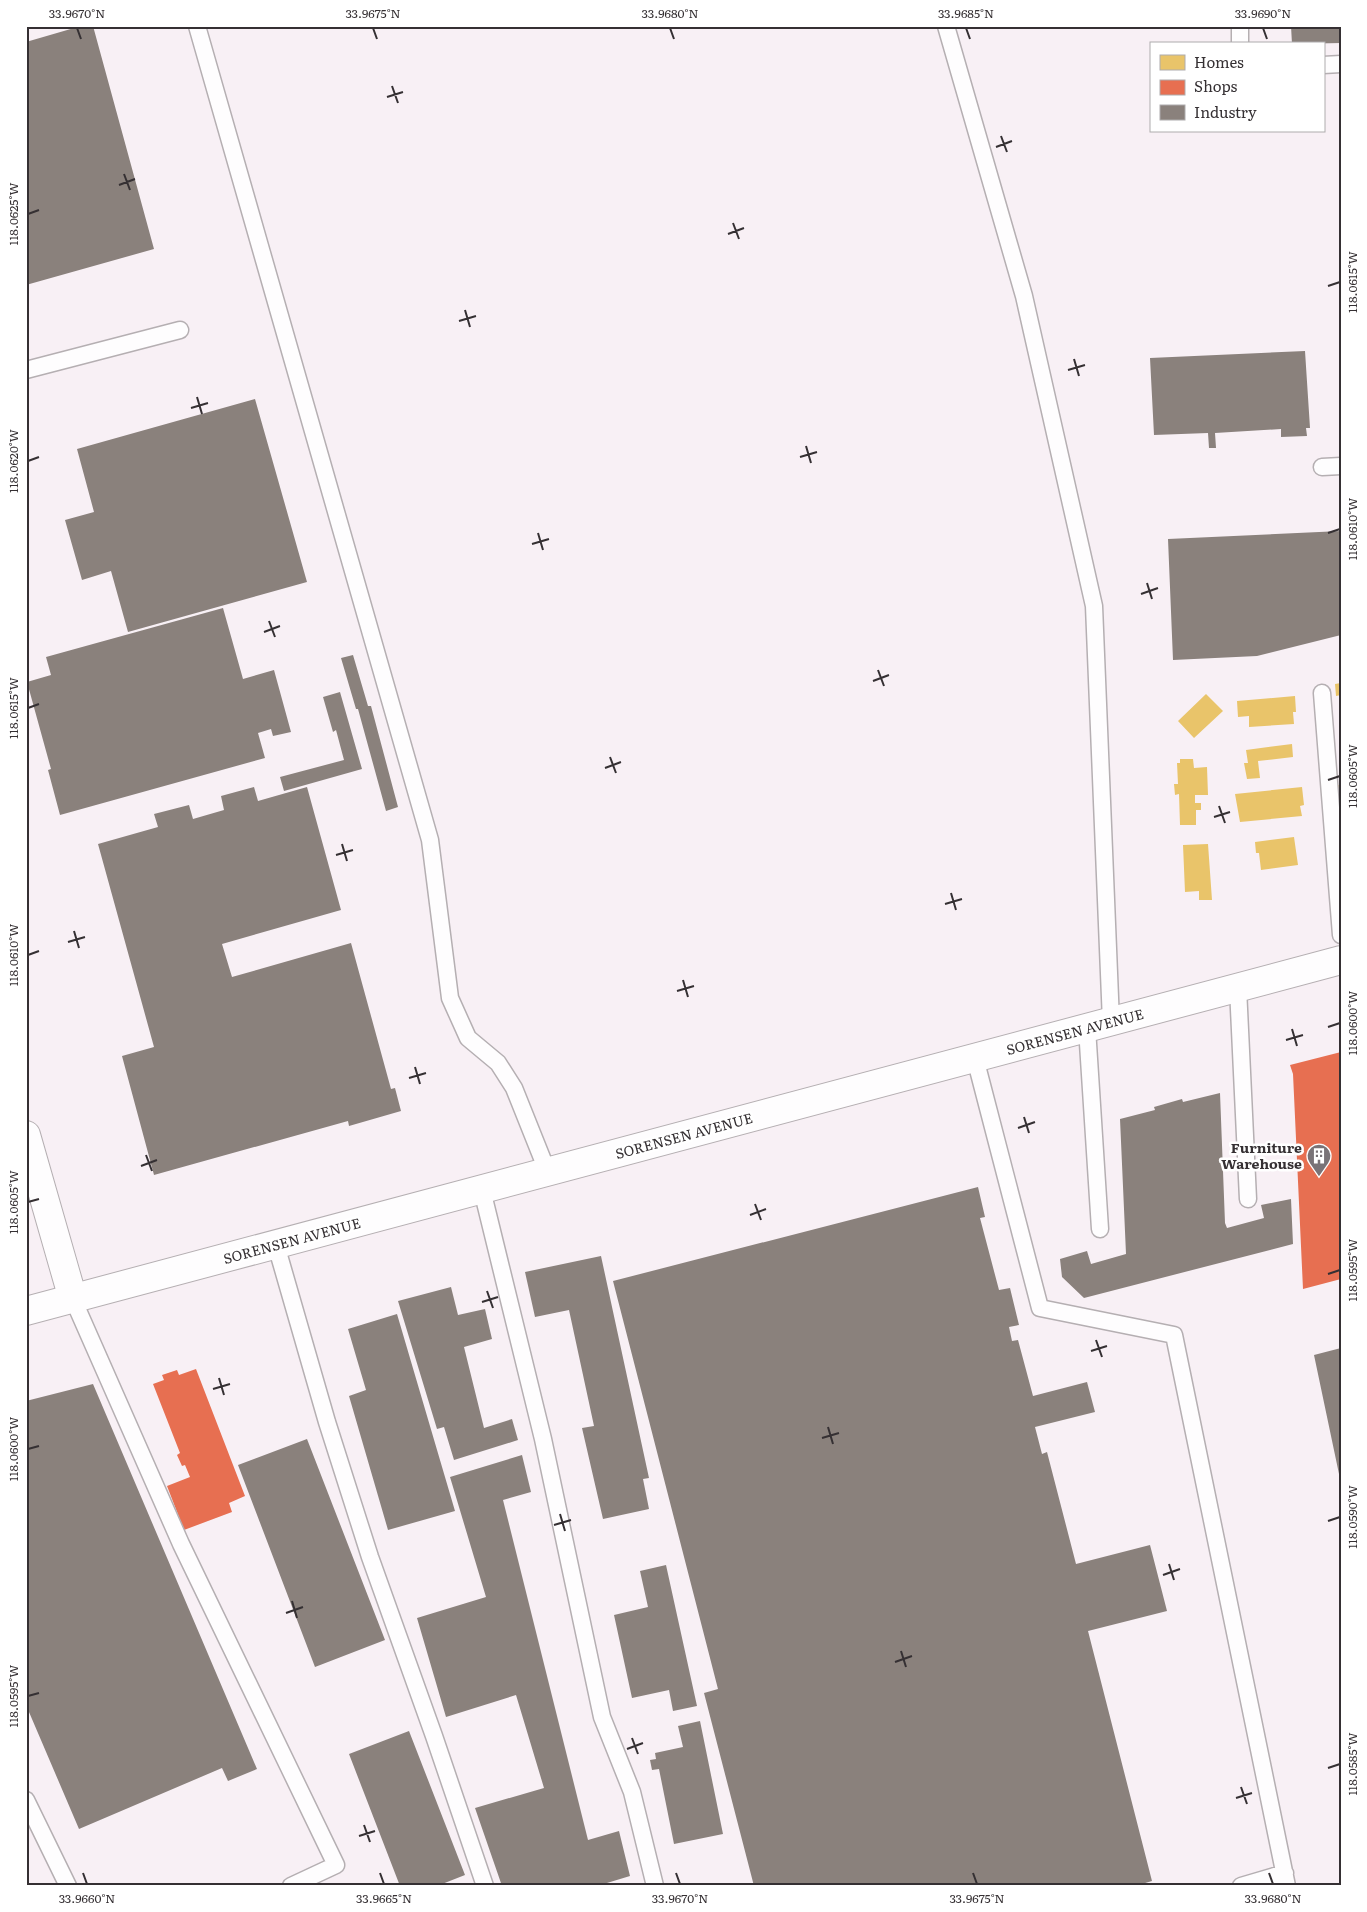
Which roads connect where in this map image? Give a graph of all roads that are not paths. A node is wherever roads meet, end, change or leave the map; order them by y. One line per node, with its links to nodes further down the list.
1 (197, 26): 18 (lane)
2 (946, 26): 15 (lane)
3 (1240, 26): 4 (lane)
4 (1240, 42)
5 (1341, 64): 6 (lane)
6 (1324, 65)
7 (180, 330): 8 (lane)
8 (26, 370)
9 (1341, 466): 10 (lane)
10 (1322, 467)
11 (1322, 693): 12 (lane)
12 (1341, 935)
13 (1341, 960): 14 (street, SORENSEN AVENUE)
14 (1238, 988): 15 (street, SORENSEN AVENUE); 20 (lane)
15 (1099, 1025): 16 (street, SORENSEN AVENUE); 21 (lane)
16 (975, 1058): 18 (street, SORENSEN AVENUE); 26 (lane)
17 (26, 1135): 23 (street)
18 (548, 1173): 19 (street, SORENSEN AVENUE)
19 (482, 1190): 22 (street, SORENSEN AVENUE); 30 (lane)
20 (1248, 1198)
21 (1100, 1230)
22 (276, 1245): 23 (street, SORENSEN AVENUE); 29 (lane)
23 (73, 1299): 24 (street, SORENSEN AVENUE); 28 (lane)
24 (26, 1311)
25 (26, 1800): 27 (lane)
26 (1286, 1879): 31 (lane)
27 (68, 1886)
28 (291, 1886)
29 (484, 1886)
30 (655, 1886)
31 (1241, 1886)

